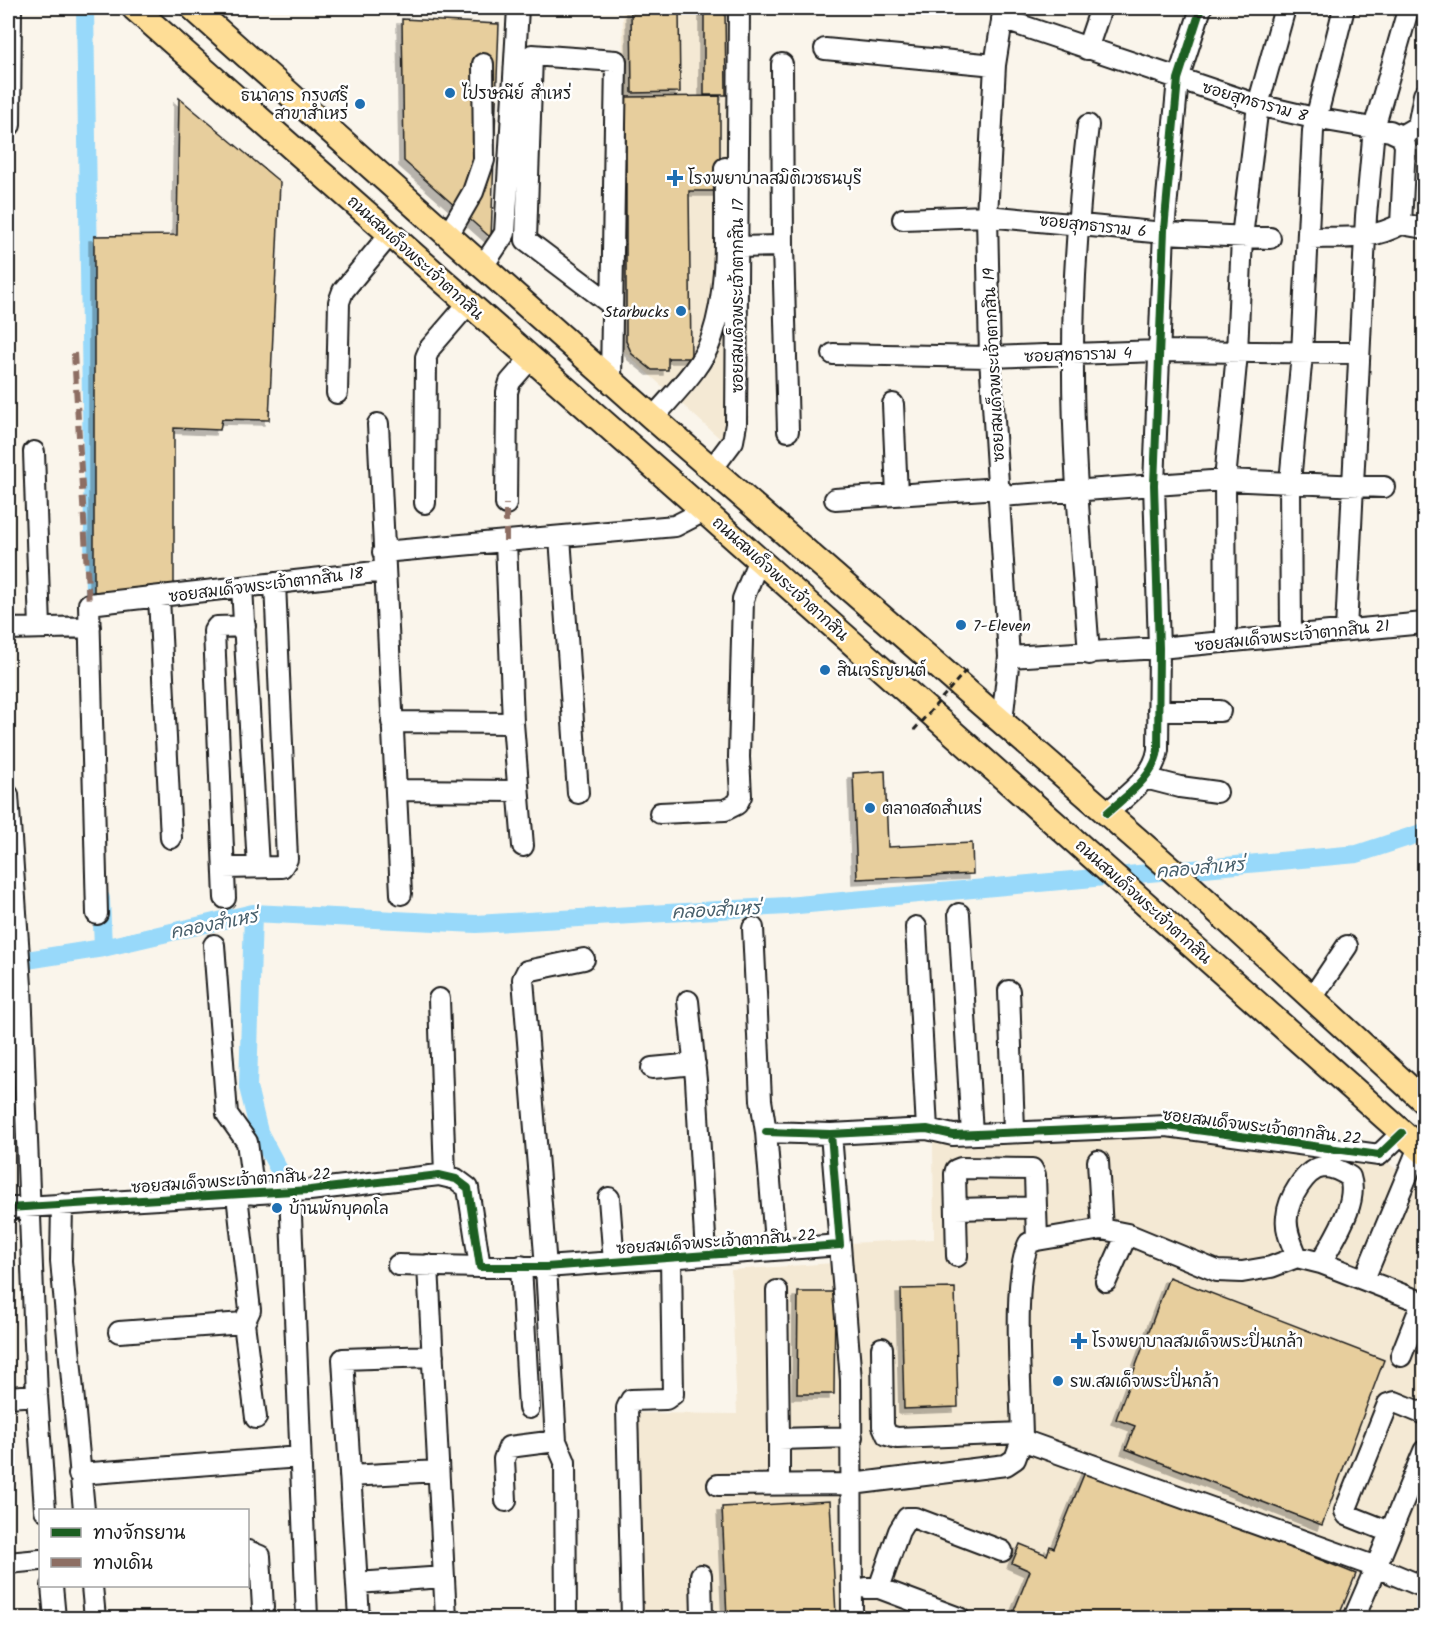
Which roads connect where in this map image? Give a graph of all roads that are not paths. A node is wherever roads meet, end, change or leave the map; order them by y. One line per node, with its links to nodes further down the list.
1 (11, 8): 13 (street)
2 (134, 8): 34 (main road, ถนนสมเด็จพระเจ้าตากสิน)
3 (518, 8): 42 (street)
4 (727, 8): 58 (street)
5 (739, 8): 41 (street, ซอยสมเด็จพระเจ้าตากสิน 17)
6 (1101, 8): 15 (street)
7 (1202, 8): 19 (street)
8 (1285, 8): 21 (street)
9 (1344, 8): 22 (street)
10 (1406, 8): 26 (street)
11 (199, 10): 39 (main road)
12 (1003, 13): 15 (street, ซอยสุทธาราม 8); 18 (street, ซอยสมเด็จพระเจ้าตากสิน 19)
13 (8, 32): 23 (street)
14 (825, 49): 18 (street)
15 (1087, 49): 19 (street, ซอยสุทธาราม 8)
16 (483, 64): 39 (street)
17 (782, 64): 40 (street)
18 (995, 65): 28 (street, ซอยสมเด็จพระเจ้าตากสิน 19)
19 (1178, 79): 21 (street, ซอยสุทธาราม 8); 33 (street)
20 (1425, 95): 25 (street)
21 (1258, 105): 22 (street, ซอยสุทธาราม 8); 35 (street)
22 (1314, 118): 26 (street, ซอยสุทธาราม 8); 38 (street)
23 (10, 125)
24 (1088, 125): 30 (street)
25 (1421, 126): 27 (street)
26 (1374, 128): 27 (street, ซอยสุทธาราม 8); 36 (street)
27 (1401, 136): 31 (street)
28 (987, 216): 29 (street, ซอยสุทธาราม 6); 30 (street, ซอยสุทธาราม 6); 53 (street, ซอยสมเด็จพระเจ้าตากสิน 19)
29 (903, 219)
30 (1076, 223): 33 (street, ซอยสุทธาราม 6); 52 (street)
31 (1401, 224): 32 (street); 36 (street)
32 (1425, 228)
33 (1164, 232): 35 (street, ซอยสุทธาราม 6); 47 (street)
34 (390, 234): 43 (main road, ถนนสมเด็จพระเจ้าตากสิน); 56 (street)
35 (1242, 237): 37 (street, ซอยสุทธาราม 6); 48 (street)
36 (1366, 237): 38 (street); 49 (street)
37 (1270, 238)
38 (1308, 238): 51 (street)
39 (452, 239): 42 (main road); 43 (main road)
40 (783, 246): 41 (street); 60 (street)
41 (738, 247): 62 (street, ซอยสมเด็จพระเจ้าตากสิน 17)
42 (483, 266): 44 (main road)
43 (432, 272): 46 (main road, ถนนสมเด็จพระเจ้าตากสิน)
44 (504, 286): 46 (main road); 55 (main road)
45 (612, 305): 45 (street); 55 (street)
46 (475, 310): 54 (main road, ถนนสมเด็จพระเจ้าตากสิน); 72 (street)
47 (1158, 351): 48 (street, ซอยสุทธาราม 4); 52 (street, ซอยสุทธาราม 4); 65 (street)
48 (1237, 353): 51 (street, ซอยสุทธาราม 4); 63 (street)
49 (1359, 353): 51 (street, ซอยสุทธาราม 4); 66 (street)
50 (833, 354): 53 (street, ซอยสุทธาราม 4)
51 (1302, 354): 64 (street)
52 (1072, 355): 53 (street, ซอยสุทธาราม 4); 68 (street)
53 (990, 357): 69 (street, ซอยสมเด็จพระเจ้าตากสิน 19)
54 (530, 359): 73 (street); 74 (main road, ถนนสมเด็จพระเจ้าตากสิน)
55 (611, 380): 58 (main road)
56 (337, 393)
57 (893, 404): 70 (street)
58 (653, 418): 62 (main road)
59 (378, 424): 78 (street)
60 (788, 430)
61 (34, 452): 85 (street)
62 (712, 469): 96 (main road)
63 (1226, 480): 64 (street); 65 (street); 89 (street)
64 (1290, 482): 66 (street); 88 (street)
65 (1154, 485): 68 (street); 90 (street)
66 (1353, 487): 67 (street); 87 (street)
67 (1384, 487)
68 (1077, 491): 69 (street); 91 (street)
69 (1000, 492): 70 (street); 92 (street, ซอยสมเด็จพระเจ้าตากสิน 19)
70 (897, 495): 71 (street)
71 (835, 499)
72 (424, 503)
73 (506, 504)
74 (705, 511): 75 (street, ซอยสมเด็จพระเจ้าตากสิน 18); 77 (main road, ถนนสมเด็จพระเจ้าตากสิน)
75 (560, 537): 76 (street, ซอยสมเด็จพระเจ้าตากสิน 18); 102 (street)
76 (506, 541): 78 (street, ซอยสมเด็จพระเจ้าตากสิน 18); 97 (street)
77 (759, 559): 104 (street); 131 (main road, ถนนสมเด็จพระเจ้าตากสิน)
78 (384, 561): 79 (street, ซอยสมเด็จพระเจ้าตากสิน 18); 95 (street)
79 (275, 583): 80 (street, ซอยสมเด็จพระเจ้าตากสิน 18); 108 (street)
80 (242, 587): 81 (street, ซอยสมเด็จพระเจ้าตากสิน 18); 83 (street)
81 (159, 597): 84 (street, ซอยสมเด็จพระเจ้าตากสิน 18); 106 (street)
82 (1425, 623): 87 (street, ซอยสมเด็จพระเจ้าตากสิน 21)
83 (245, 626): 108 (street); 109 (street)
84 (90, 627): 85 (street); 113 (street)
85 (40, 628): 86 (street)
86 (8, 629)
87 (1346, 630): 88 (street, ซอยสมเด็จพระเจ้าตากสิน 21)
88 (1291, 635): 89 (street, ซอยสมเด็จพระเจ้าตากสิน 21)
89 (1226, 642): 90 (street, ซอยสมเด็จพระเจ้าตากสิน 21)
90 (1159, 648): 91 (street, ซอยสมเด็จพระเจ้าตากสิน 21); 93 (street)
91 (1089, 654): 92 (street, ซอยสมเด็จพระเจ้าตากสิน 21)
92 (1010, 657): 96 (street, ซอยสมเด็จพระเจ้าตากสิน 19)
93 (1158, 711): 94 (street); 98 (street)
94 (1220, 711)
95 (392, 722): 97 (street); 99 (street)
96 (1002, 722): 105 (main road)
97 (513, 723): 100 (street)
98 (1145, 778): 101 (street); 105 (street)
99 (396, 790): 100 (street); 110 (street)
100 (518, 792): 107 (street)
101 (1217, 792)
102 (578, 793)
103 (8, 795): 138 (street)
104 (660, 813)
105 (1107, 813): 120 (main road)
106 (171, 838)
107 (522, 846)
108 (258, 866): 109 (street)
109 (224, 868): 111 (street)
110 (401, 894)
111 (225, 898)
112 (959, 914): 130 (street)
113 (97, 915)
114 (916, 927): 126 (street)
115 (753, 928): 128 (street)
116 (214, 945): 135 (street)
117 (1347, 946): 120 (street)
118 (584, 959): 157 (street)
119 (1009, 991): 127 (street)
120 (1312, 998): 125 (main road)
121 (440, 999): 133 (street)
122 (688, 1001): 123 (street)
123 (695, 1064): 124 (street); 147 (street)
124 (652, 1068)
125 (1425, 1101)
126 (927, 1129): 129 (street, ซอยสมเด็จพระเจ้าตากสิน 22); 130 (street, ซอยสมเด็จพระเจ้าตากสิน 22)
127 (1014, 1130): 130 (street, ซอยสมเด็จพระเจ้าตากสิน 22); 131 (street, ซอยสมเด็จพระเจ้าตากสิน 22)
128 (766, 1132): 129 (street); 143 (street)
129 (831, 1134): 146 (street, ซอยสมเด็จพระเจ้าตากสิน 22)
130 (972, 1134)
131 (1415, 1144): 158 (street)
132 (1098, 1161): 142 (street)
133 (445, 1176): 134 (street, ซอยสมเด็จพระเจ้าตากสิน 22); 156 (street)
134 (290, 1191): 135 (street, ซอยสมเด็จพระเจ้าตากสิน 22); 177 (street)
135 (245, 1194): 137 (street, ซอยสมเด็จพระเจ้าตากสิน 22); 162 (street)
136 (609, 1198): 151 (street)
137 (62, 1204): 138 (street, ซอยสมเด็จพระเจ้าตากสิน 22); 179 (street)
138 (31, 1205): 139 (street, ซอยสมเด็จพระเจ้าตากสิน 22); 167 (street)
139 (8, 1208)
140 (1036, 1208): 141 (street); 141 (street); 145 (street)
141 (957, 1209): 148 (street)
142 (1102, 1229): 144 (street); 145 (street)
143 (774, 1230)
144 (1127, 1234): 149 (street); 159 (street)
145 (1037, 1240): 172 (street)
146 (840, 1245): 147 (street, ซอยสมเด็จพระเจ้าตากสิน 22); 173 (street)
147 (706, 1255): 150 (street, ซอยสมเด็จพระเจ้าตากสิน 22)
148 (957, 1256)
149 (1298, 1257): 152 (street); 152 (street)
150 (671, 1258): 151 (street, ซอยสมเด็จพระเจ้าตากสิน 22); 208 (street)
151 (614, 1262): 157 (street, ซอยสมเด็จพระเจ้าตากสิน 22)
152 (1322, 1263): 158 (street)
153 (398, 1265): 154 (street, ซอยสมเด็จพระเจ้าตากสิน 22)
154 (428, 1265): 156 (street, ซอยสมเด็จพระเจ้าตากสิน 22); 165 (street)
155 (521, 1266): 156 (street, ซอยสมเด็จพระเจ้าตากสิน 22); 157 (street, ซอยสมเด็จพระเจ้าตากสิน 22); 169 (street)
156 (480, 1267)
157 (546, 1267): 175 (street)
158 (1364, 1280): 161 (street)
159 (1106, 1281)
160 (777, 1291): 174 (street)
161 (1423, 1303): 166 (street)
162 (244, 1323): 163 (street); 171 (street)
163 (119, 1332)
164 (882, 1348): 172 (street)
165 (433, 1356): 178 (street); 180 (street)
166 (1401, 1356)
167 (37, 1395): 168 (street); 185 (street)
168 (8, 1396)
169 (529, 1408)
170 (1425, 1414): 187 (street)
171 (256, 1418)
172 (1022, 1436): 182 (street); 192 (street)
173 (852, 1437): 174 (street); 182 (street)
174 (779, 1439): 181 (street)
175 (556, 1441): 184 (street); 207 (street)
176 (1425, 1451): 187 (street)
177 (300, 1457): 179 (street); 204 (street)
178 (438, 1471): 180 (street); 194 (street)
179 (79, 1474): 186 (street)
180 (350, 1476): 195 (street)
181 (779, 1484): 182 (street); 183 (street)
182 (852, 1484): 200 (street)
183 (718, 1485)
184 (506, 1501)
185 (45, 1509)
186 (84, 1509)
187 (1390, 1532): 192 (street)
188 (249, 1551): 201 (street)
189 (1002, 1551): 199 (street)
190 (39, 1560): 191 (street)
191 (8, 1563)
192 (1376, 1568): 198 (street); 212 (street)
193 (700, 1575): 209 (street)
194 (444, 1577): 195 (street); 206 (street)
195 (357, 1583): 205 (street)
196 (52, 1587): 202 (street)
197 (92, 1587): 203 (street)
198 (1425, 1587)
199 (879, 1588): 200 (street); 211 (street)
200 (852, 1589): 210 (street)
201 (263, 1608)
202 (55, 1618)
203 (95, 1618)
204 (307, 1618)
205 (358, 1618)
206 (446, 1618)
207 (566, 1618)
208 (632, 1618)
209 (702, 1618)
210 (852, 1618)
211 (960, 1618)
212 (1354, 1618)

